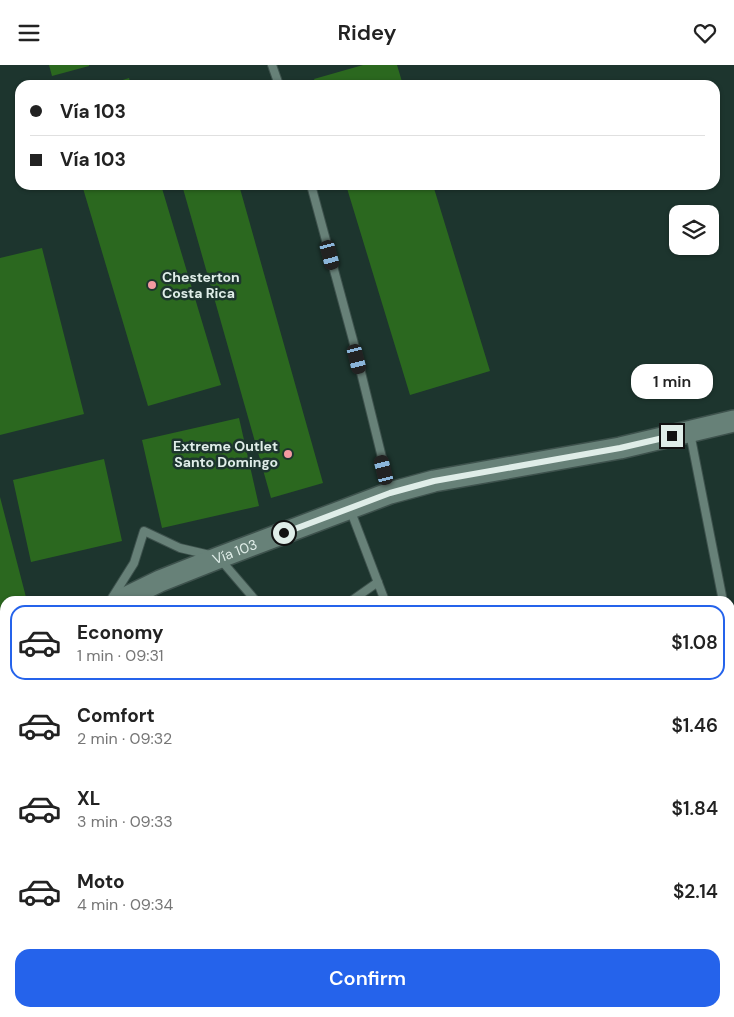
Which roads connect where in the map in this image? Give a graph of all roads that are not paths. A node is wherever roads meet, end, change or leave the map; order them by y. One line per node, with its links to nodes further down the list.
1 (272, 65): 2 (lane)
2 (277, 80)
3 (312, 190): 6 (lane)
4 (734, 421): 5 (main road, Vía 103)
5 (690, 433): 6 (main road, Vía 103); 15 (lane)
6 (390, 493): 7 (main road, Vía 103)
7 (350, 509): 8 (main road, Vía 103); 9 (lane)
8 (218, 557): 10 (lane); 11 (main road, Vía 103); 12 (lane)
9 (378, 582): 13 (lane); 14 (lane)
10 (113, 596)
11 (129, 596)
12 (252, 596)
13 (358, 596)
14 (383, 596)
15 (722, 596)

